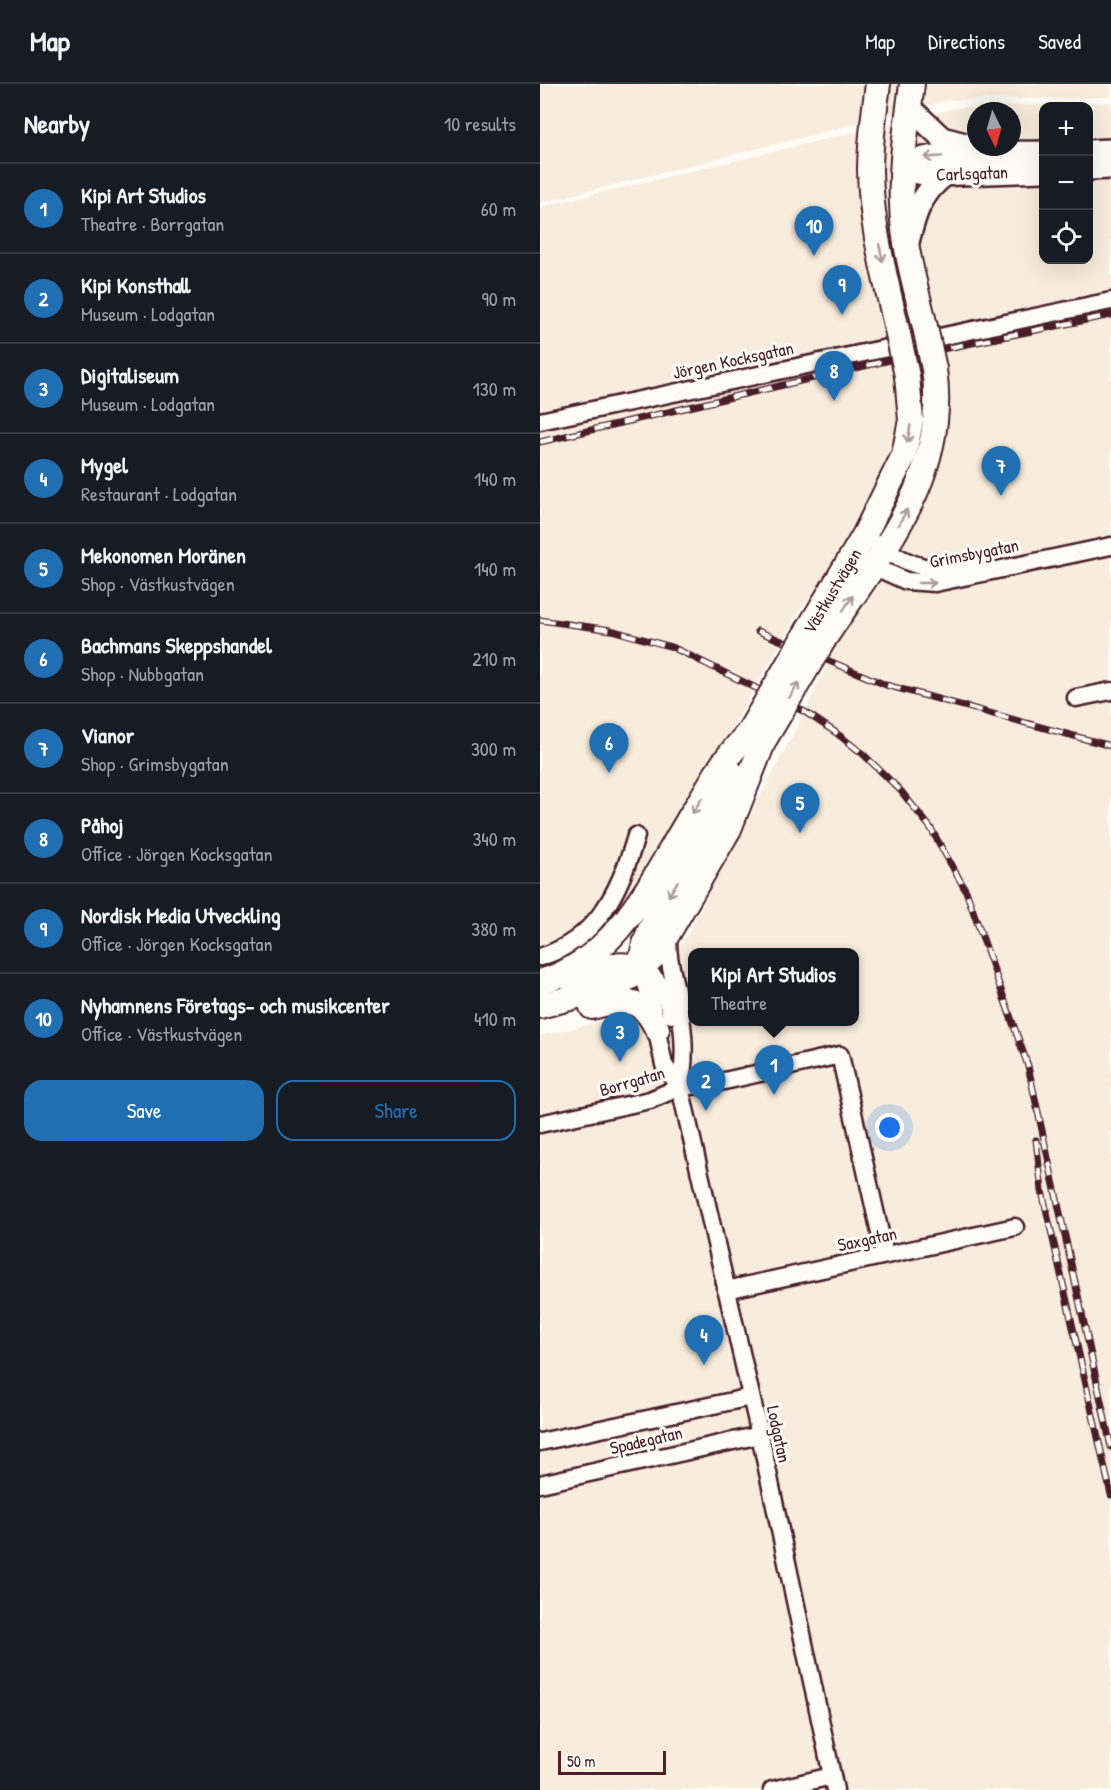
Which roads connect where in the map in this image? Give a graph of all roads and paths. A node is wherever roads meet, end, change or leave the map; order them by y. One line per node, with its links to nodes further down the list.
1 (878, 84): 3 (main road, Västkustvägen)
2 (911, 104): 4 (street); 10 (main road, Västkustvägen)
3 (874, 118): 10 (main road); 15 (main road, Västkustvägen)
4 (967, 146)
5 (1111, 150): 6 (street)
6 (1093, 151)
7 (1039, 152): 8 (street, Carlsgatan)
8 (1021, 153)
9 (967, 155): 10 (street, Carlsgatan, one-way to 10)
10 (903, 166): 14 (street, Carlsgatan); 15 (main road, Carlsgatan); 16 (main road, Västkustvägen)
11 (1111, 168): 12 (street)
12 (1093, 169)
13 (1039, 171): 14 (street, Carlsgatan)
14 (945, 175): 16 (street)
15 (871, 196): 20 (main road, Västkustvägen, one-way to 20, bridge)
16 (907, 246): 20 (main road, Västkustvägen, one-way to 16, bridge)
17 (1111, 301): 18 (street, Jörgen Kocksgatan)
18 (540, 421)
19 (1111, 546): 20 (street, Grimsbygatan)
20 (868, 552): 23 (main road, Västkustvägen, bridge)
21 (1111, 691): 22 (street)
22 (1076, 698)
23 (752, 737): 25 (main road, Västkustvägen); 27 (main road, one-way to 27); 28 (main road, Västkustvägen, one-way to 28)
24 (636, 836): 26 (street)
25 (669, 934): 27 (main road, Västkustvägen); 33 (street, Lodgatan)
26 (540, 957)
27 (640, 968): 29 (main road); 30 (main road, Västkustvägen); 32 (street, Lodgatan); 33 (street)
28 (540, 982)
29 (540, 989)
30 (540, 1006)
31 (540, 1019): 32 (main road)
32 (657, 1029): 34 (street, Lodgatan)
33 (686, 1061): 34 (street, Lodgatan)
34 (680, 1087): 35 (street, Borrgatan); 37 (street, Borrgatan); 38 (street, Lodgatan)
35 (540, 1124)
36 (1016, 1227): 37 (street, Saxgatan)
37 (885, 1255): 38 (street, Saxgatan)
38 (726, 1290): 39 (street, Lodgatan)
39 (751, 1397): 40 (street, Lodgatan); 41 (street, Spadegatan)
40 (760, 1435): 42 (street, Spadegatan); 43 (street, Lodgatan)
41 (540, 1442)
42 (540, 1484)
43 (834, 1783): 44 (street)
44 (772, 1790)

